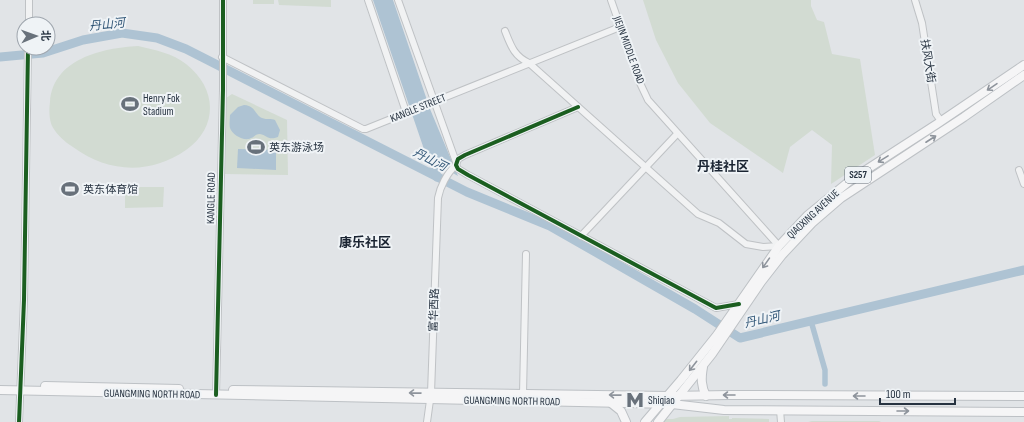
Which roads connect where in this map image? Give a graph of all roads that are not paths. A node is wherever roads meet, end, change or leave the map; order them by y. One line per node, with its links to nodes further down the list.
1 (29, 0): 7 (street)
2 (222, 0): 11 (street, KANGLE ROAD)
3 (368, 0): 17 (street)
4 (398, 0): 15 (street)
5 (611, 0): 8 (street, JIEJIN MIDDLE ROAD)
6 (915, 0): 18 (street, 扶风大街)
7 (29, 16)
8 (620, 28): 12 (street, KANGLE STREET); 19 (street, JIEJIN MIDDLE ROAD)
9 (505, 31): 12 (street)
10 (28, 56): 32 (street)
11 (222, 60): 17 (street, KANGLE STREET); 34 (street, KANGLE ROAD)
12 (529, 63): 15 (street, KANGLE STREET); 16 (street)
13 (1024, 65): 18 (main road, QIAOXING AVENUE / S257, one-way to 18)
14 (1024, 75): 28 (main road, QIAOXING AVENUE / S257, one-way to 14)
15 (432, 102): 17 (street, KANGLE STREET); 20 (street)
16 (578, 107): 20 (street); 21 (street)
17 (406, 112)
18 (941, 122): 25 (main road, QIAOXING AVENUE / S257, one-way to 25)
19 (677, 134): 21 (street); 25 (street, JIEJIN MIDDLE ROAD)
20 (456, 163): 24 (street); 40 (street, 富华西路)
21 (646, 167): 24 (street); 25 (street)
22 (1019, 170): 23 (street)
23 (1024, 184)
24 (581, 236): 27 (street)
25 (779, 246): 27 (main road, QIAOXING AVENUE / S257, one-way to 27)
26 (526, 254): 35 (street)
27 (739, 304): 28 (main road, QIAOXING AVENUE / S257)
28 (729, 324): 29 (main road, S257)
29 (719, 338): 30 (main road, S257); 37 (main road, S257, one-way to 37)
30 (703, 366): 36 (main road); 38 (main road, S257)
31 (0, 386): 32 (main road, GUANGMING NORTH ROAD)
32 (19, 388): 33 (main road, GUANGMING NORTH ROAD); 34 (main road, GUANGMING NORTH ROAD); 47 (street)
33 (0, 390)
34 (216, 393): 40 (main road, GUANGMING NORTH ROAD)
35 (524, 394): 37 (main road, GUANGMING NORTH ROAD, one-way to 35); 40 (main road, GUANGMING NORTH ROAD)
36 (708, 395): 38 (main road, GUANGMING NORTH ROAD); 39 (main road, GUANGMING NORTH ROAD, one-way to 36); 44 (main road)
37 (668, 396): 38 (main road, GUANGMING NORTH ROAD); 42 (main road, S257)
38 (678, 396): 43 (main road, S257)
39 (1024, 396)
40 (430, 397): 41 (main road, GUANGMING NORTH ROAD); 48 (street, 富华西路)
41 (611, 403): 42 (main road, GUANGMING NORTH ROAD); 49 (main road)
42 (661, 404): 43 (main road, GUANGMING NORTH ROAD); 50 (main road, S257)
43 (672, 404): 44 (main road, GUANGMING NORTH ROAD); 51 (main road, S257)
44 (709, 409): 45 (main road, GUANGMING NORTH ROAD)
45 (780, 410): 46 (main road, GUANGMING NORTH ROAD, one-way to 46); 52 (street)
46 (1024, 412)
47 (19, 422)
48 (427, 422)
49 (626, 422)
50 (645, 422)
51 (658, 422)
52 (781, 422)

